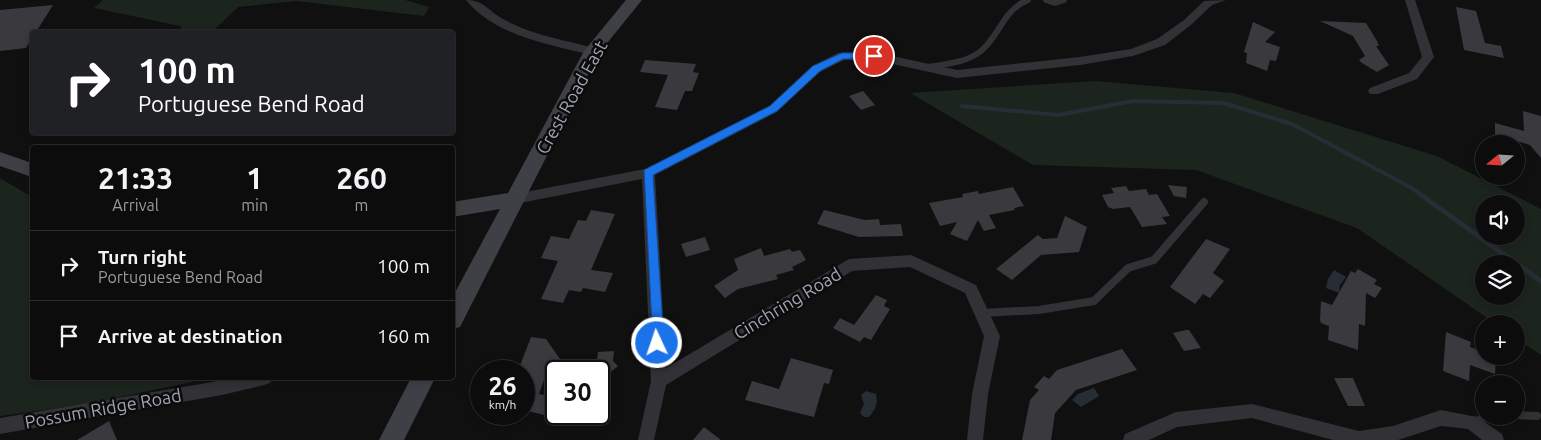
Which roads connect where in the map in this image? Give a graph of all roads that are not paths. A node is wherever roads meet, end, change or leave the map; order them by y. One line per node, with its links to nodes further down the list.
1 (471, 0): 8 (street)
2 (634, 0): 8 (street, Crest Road East)
3 (1028, 0): 9 (lane)
4 (1046, 0): 5 (lane)
5 (1064, 0)
6 (1221, 0): 9 (street)
7 (1410, 0): 10 (street)
8 (592, 51): 14 (street, Crest Road East)
9 (922, 68): 13 (street)
10 (1374, 92)
11 (0, 159): 12 (street)
12 (30, 169)
13 (648, 173): 14 (street); 21 (street)
14 (515, 199): 16 (street); 18 (street, Crest Road East)
15 (1204, 202): 17 (lane)
16 (455, 209)
17 (982, 313): 21 (street, Cinchring Road); 29 (street, Cinchring Road)
18 (455, 314)
19 (256, 380): 26 (street, Possum Ridge Road)
20 (422, 380): 27 (street)
21 (660, 380): 28 (street)
22 (1525, 415): 23 (lane)
23 (1536, 416)
24 (1475, 421): 25 (lane)
25 (1471, 422): 30 (street); 31 (street)
26 (0, 426)
27 (391, 440)
28 (646, 440)
29 (975, 440)
30 (1131, 440)
31 (1496, 440)

